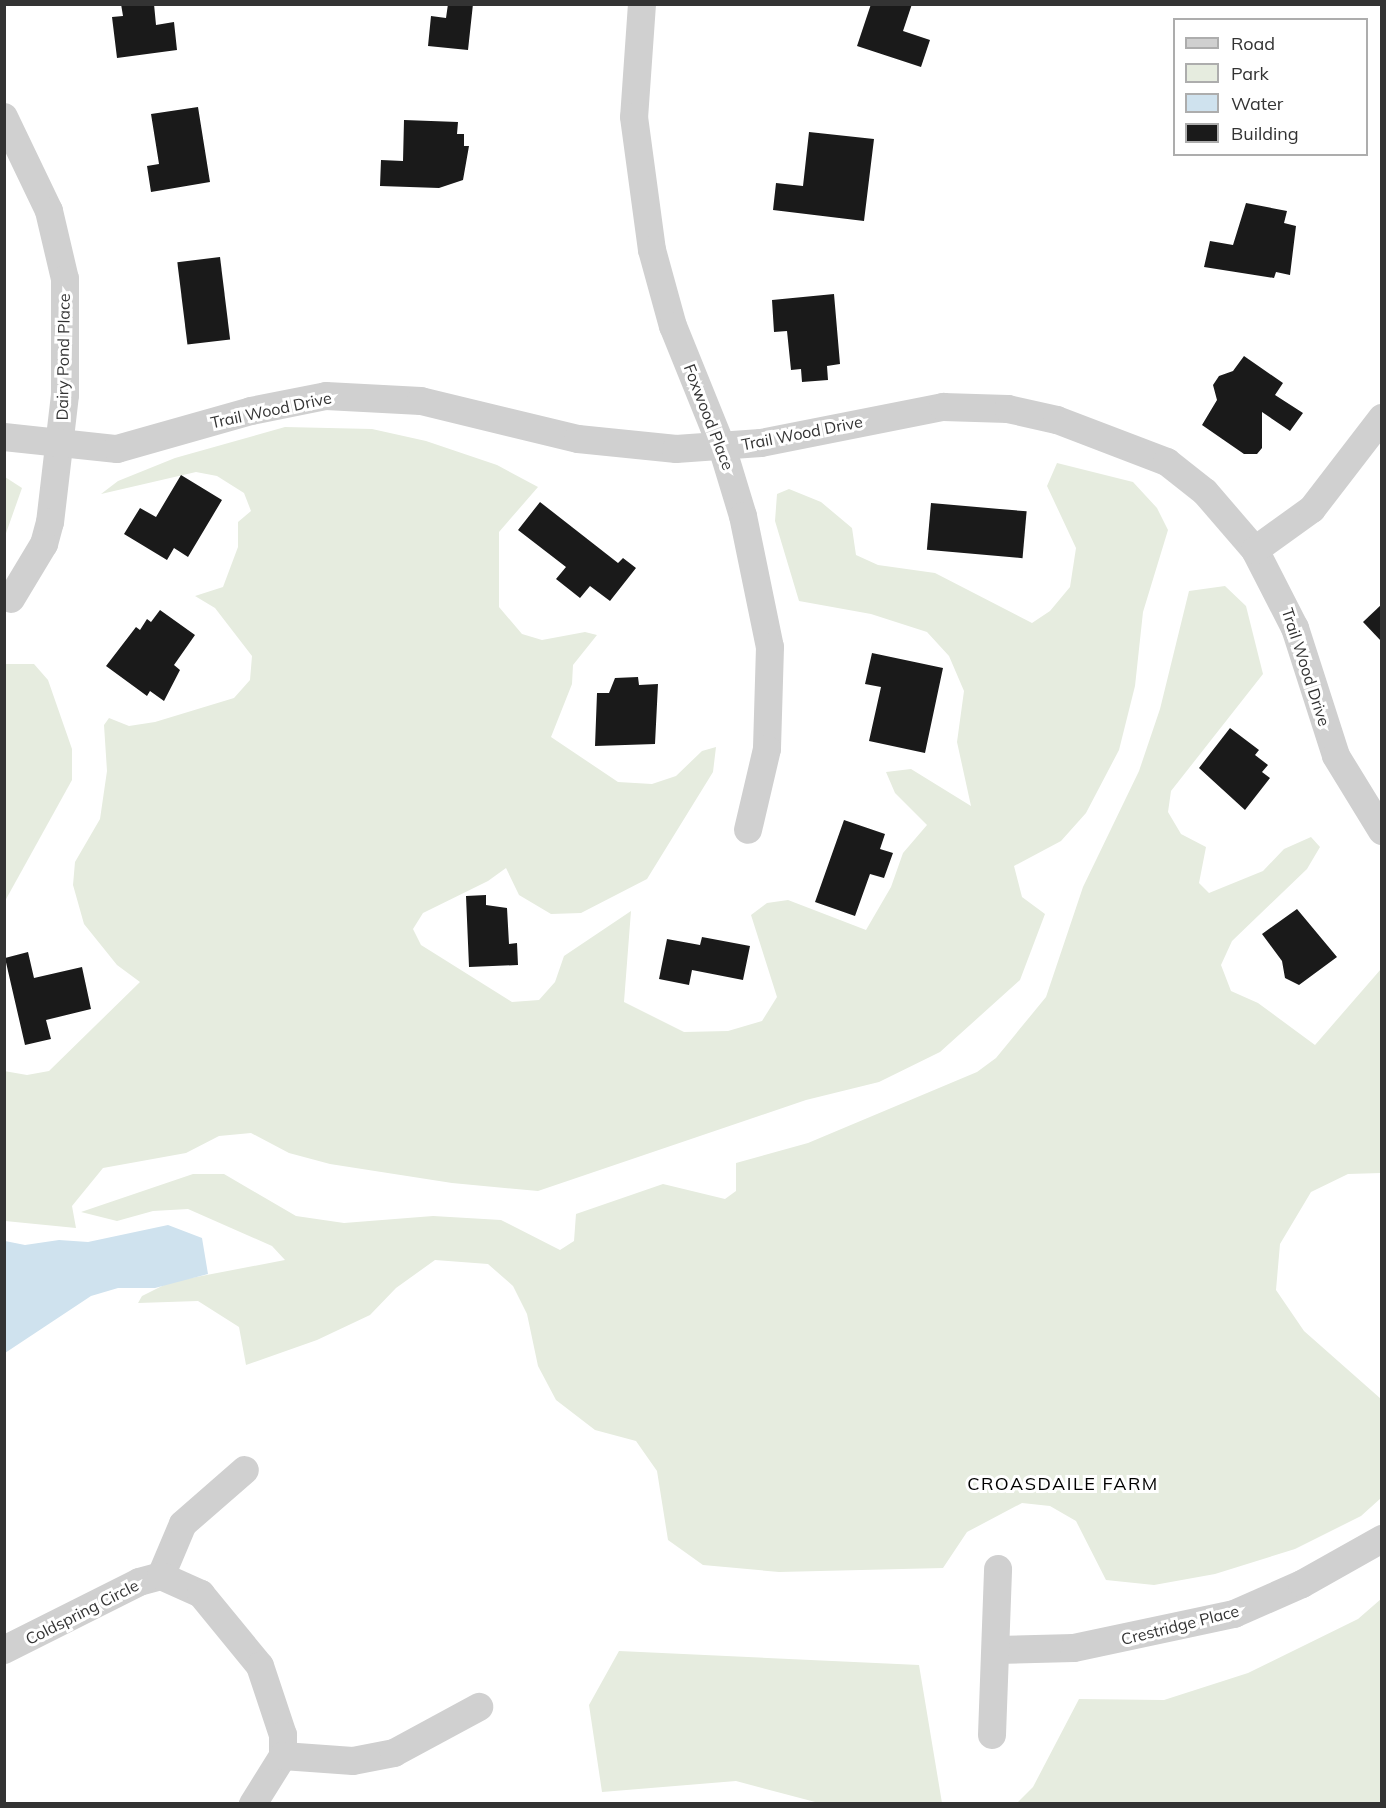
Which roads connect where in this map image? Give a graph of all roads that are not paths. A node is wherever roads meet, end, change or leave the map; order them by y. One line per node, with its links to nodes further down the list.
1 (642, 4): 6 (street, Foxwood Place)
2 (4, 117): 5 (street, Dairy Pond Place)
3 (1382, 418): 7 (street)
4 (4, 437): 5 (street, Trail Wood Drive)
5 (61, 445): 6 (street, Trail Wood Drive); 8 (street, Dairy Pond Place)
6 (722, 447): 7 (street, Trail Wood Drive); 9 (street, Foxwood Place)
7 (1255, 550): 10 (street, Trail Wood Drive)
8 (11, 599)
9 (748, 830)
10 (1382, 831)
11 (245, 1470): 14 (street)
12 (1382, 1539): 16 (street, Crestridge Place)
13 (998, 1569): 16 (street)
14 (161, 1576): 15 (street, Coldspring Circle); 19 (street, Coldspring Circle)
15 (4, 1650)
16 (997, 1650): 18 (street)
17 (479, 1707): 19 (street)
18 (992, 1735)
19 (283, 1756): 20 (street)
20 (253, 1803)

